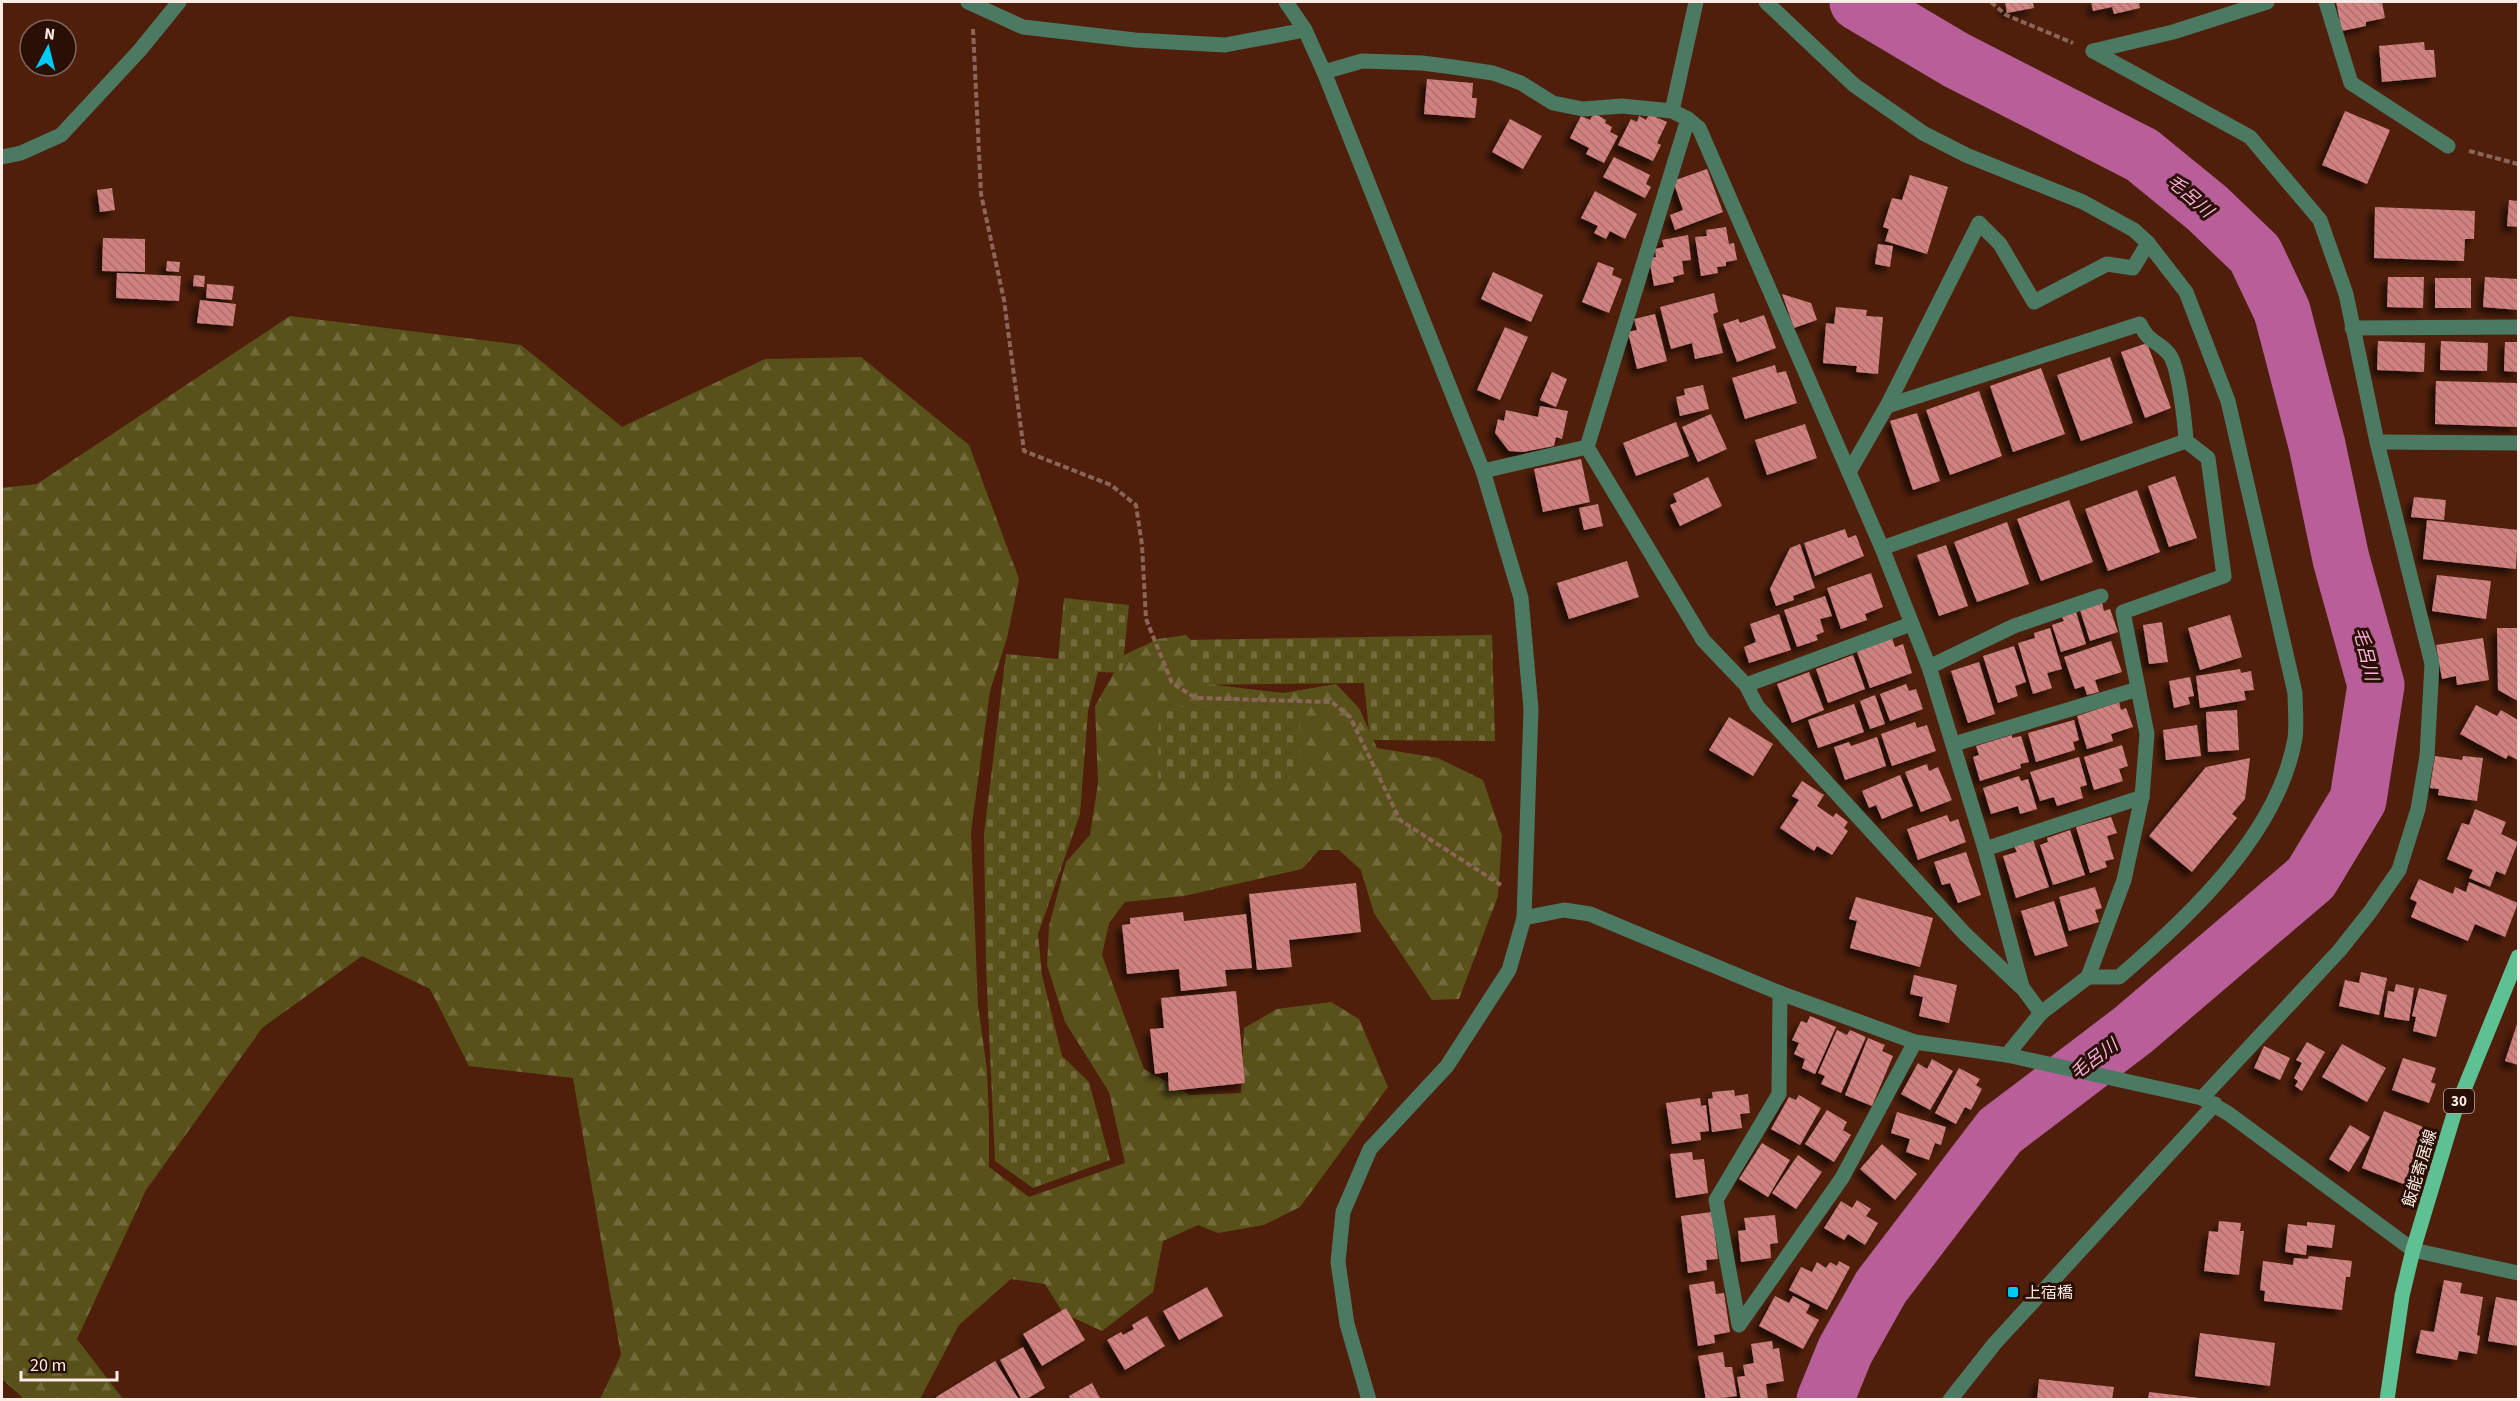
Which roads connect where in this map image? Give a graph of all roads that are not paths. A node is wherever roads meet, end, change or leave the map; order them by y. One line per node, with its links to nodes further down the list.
1 (179, 2): 13 (street)
2 (1286, 2): 8 (street)
3 (1696, 2): 10 (street)
4 (1766, 2): 14 (street)
5 (2267, 2): 16 (street)
6 (2326, 2): 12 (street)
7 (970, 3): 8 (street)
8 (1305, 30): 9 (street)
9 (1324, 72): 10 (street); 22 (street)
10 (1672, 111): 11 (street)
11 (1688, 119): 21 (street); 23 (street)
12 (2448, 146)
13 (2, 157)
14 (2148, 243): 17 (street); 35 (street)
15 (2518, 327): 16 (street)
16 (2352, 328): 19 (street)
17 (1887, 406): 18 (street); 23 (street)
18 (2186, 441): 24 (street); 29 (street)
19 (2377, 442): 20 (street); 41 (street)
20 (2518, 443)
21 (1587, 447): 22 (street); 28 (street)
22 (1483, 471): 33 (street)
23 (1849, 472): 24 (street)
24 (1882, 548): 26 (street)
25 (2101, 596): 27 (street)
26 (1911, 624): 27 (street); 28 (street)
27 (1929, 667): 30 (street)
28 (1746, 685): 36 (street)
29 (2138, 689): 30 (street); 31 (street)
30 (1954, 744): 32 (street)
31 (2142, 798): 32 (street); 35 (street)
32 (1985, 849): 36 (street)
33 (1524, 918): 37 (street); 44 (street)
34 (2518, 957): 42 (main road, 飯能寄居線 / 30)
35 (2088, 978): 38 (street)
36 (2022, 987): 38 (street)
37 (1780, 993): 39 (street); 39 (street)
38 (2041, 1013): 40 (street)
39 (1915, 1042): 40 (street)
40 (2007, 1055): 41 (street)
41 (2209, 1101): 42 (street); 45 (street)
42 (2413, 1250): 43 (street); 46 (main road, 飯能寄居線 / 30)
43 (2518, 1273)
44 (1370, 1400)
45 (1950, 1400)
46 (2387, 1400)

